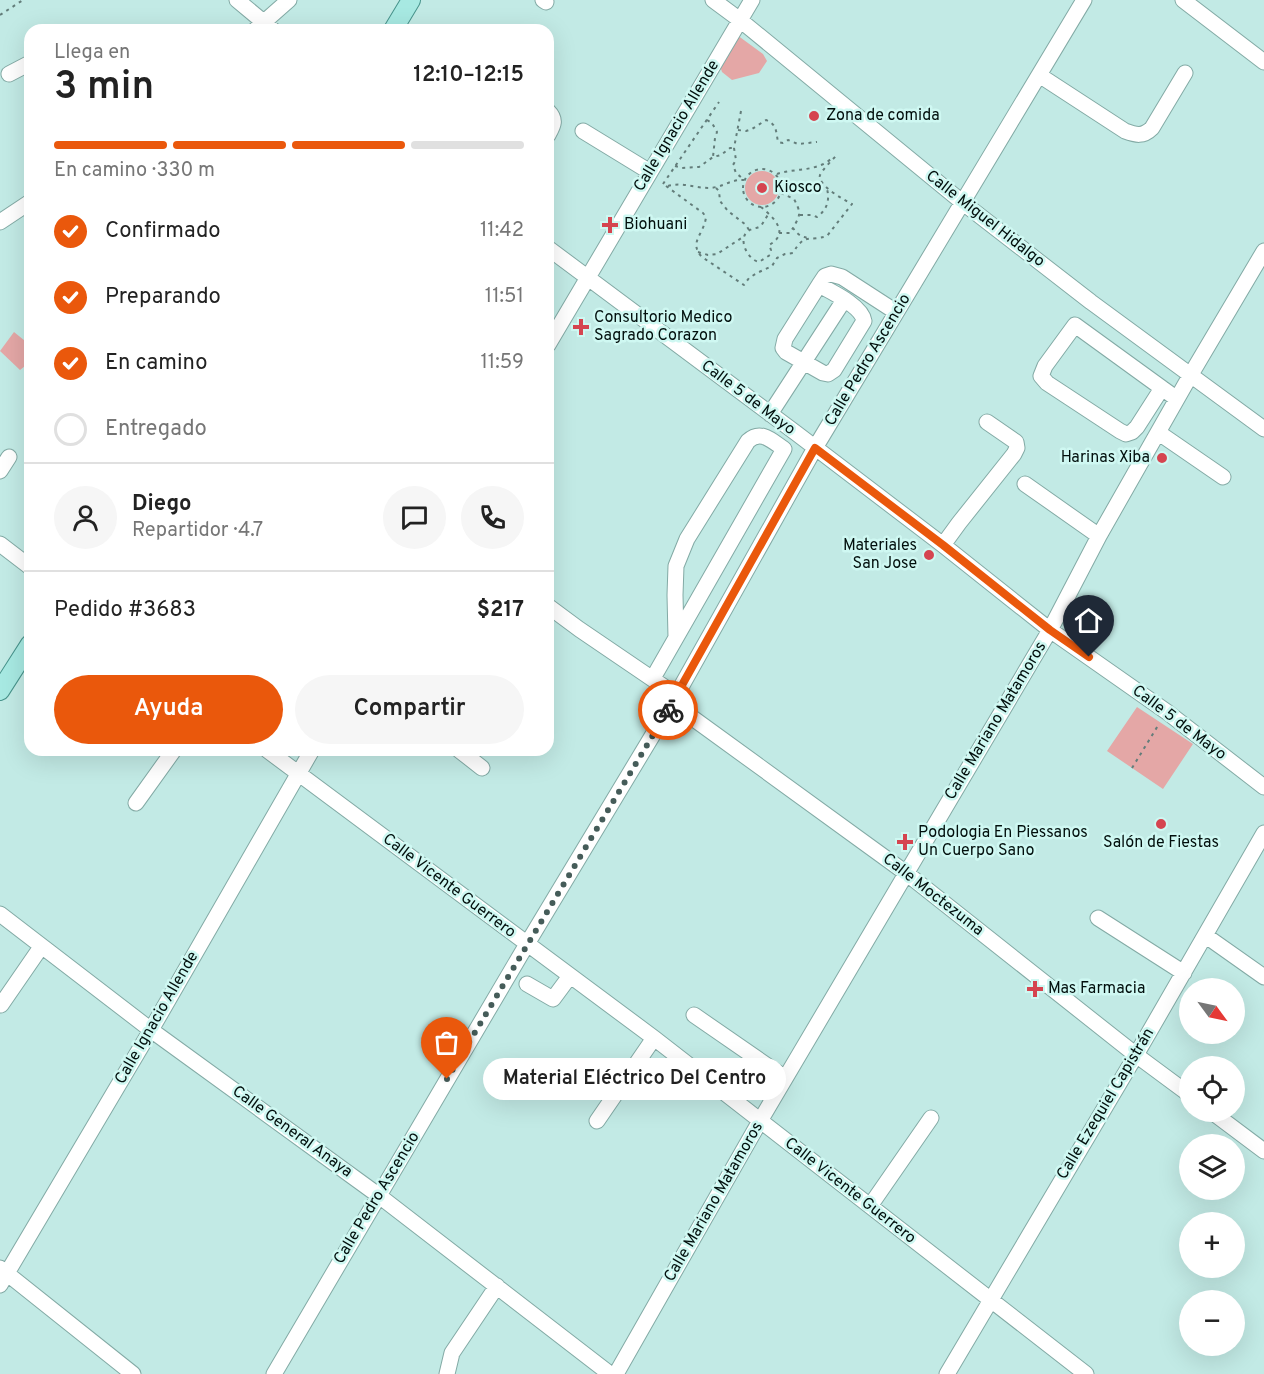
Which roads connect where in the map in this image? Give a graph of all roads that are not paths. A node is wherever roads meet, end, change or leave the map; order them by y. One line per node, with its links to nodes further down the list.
1 (237, 0): 9 (street)
2 (289, 0): 10 (street)
3 (411, 0): 11 (main road)
4 (713, 0): 8 (street, Calle Miguel Hidalgo)
5 (752, 0): 8 (street, Calle Ignacio Allende)
6 (1084, 0): 16 (street, Calle Pedro Ascencio)
7 (1183, 0): 12 (street)
8 (740, 20): 18 (street, Calle Ignacio Allende); 19 (street, Calle Miguel Hidalgo)
9 (261, 24)
10 (267, 24)
11 (397, 24)
12 (1264, 62)
13 (24, 66): 14 (street)
14 (9, 74)
15 (1185, 74): 16 (street)
16 (1039, 75): 19 (street, Calle Pedro Ascencio)
17 (583, 131): 18 (street)
18 (660, 181): 24 (street, Calle Ignacio Allende)
19 (962, 202): 27 (street, Calle Miguel Hidalgo); 28 (street, Calle Pedro Ascencio)
20 (24, 210): 21 (street)
21 (0, 222)
22 (554, 253): 24 (street, Calle 5 de Mayo)
23 (1263, 257): 32 (street, Calle Mariano Matamoros)
24 (587, 278): 30 (street, Calle Ignacio Allende); 35 (street, Calle 5 de Mayo)
25 (819, 285): 26 (street); 28 (street); 31 (street)
26 (844, 300): 31 (street); 31 (street)
27 (1091, 303): 29 (street); 32 (street, Calle Miguel Hidalgo)
28 (896, 312): 40 (street, Calle Pedro Ascencio)
29 (1075, 326): 33 (street); 33 (street)
30 (554, 335)
31 (804, 362): 35 (street)
32 (1190, 376): 34 (street, Calle Mariano Matamoros); 37 (street, Calle Miguel Hidalgo)
33 (1162, 388): 34 (street)
34 (1178, 399): 39 (street, Calle Mariano Matamoros)
35 (770, 414): 38 (street, Calle 5 de Mayo)
36 (987, 422): 48 (street)
37 (1264, 429)
38 (795, 433): 40 (street, Calle 5 de Mayo); 41 (street)
39 (1159, 433): 44 (street); 46 (street, Calle Mariano Matamoros)
40 (815, 448): 48 (street, Calle 5 de Mayo); 56 (street, Calle Pedro Ascencio)
41 (784, 449): 52 (street); 52 (street)
42 (9, 457): 43 (street)
43 (0, 471)
44 (1223, 477)
45 (1024, 484): 46 (street)
46 (1100, 536): 51 (street, Calle Mariano Matamoros)
47 (0, 544): 49 (street)
48 (943, 545): 51 (street, Calle 5 de Mayo)
49 (24, 562)
50 (554, 614): 54 (street, Calle Moctezuma)
51 (1050, 630): 63 (street, Calle 5 de Mayo); 66 (street, Calle Mariano Matamoros)
52 (676, 637): 54 (street)
53 (24, 653): 55 (main road)
54 (653, 678): 56 (street, Calle Moctezuma)
55 (0, 691)
56 (674, 699): 66 (street, Calle Moctezuma); 70 (street, Calle Pedro Ascencio)
57 (170, 756): 64 (street)
58 (275, 756): 62 (street, Calle Vicente Guerrero)
59 (309, 756): 62 (street, Calle Ignacio Allende)
60 (467, 756): 61 (street)
61 (482, 768)
62 (299, 774): 70 (street, Calle Vicente Guerrero); 78 (street, Calle Ignacio Allende)
63 (1264, 787)
64 (136, 804)
65 (1264, 833): 69 (street, Calle Ezequiel Capistrán)
66 (906, 873): 80 (street, Calle Moctezuma); 81 (street, Calle Mariano Matamoros)
67 (0, 914): 71 (street, Calle General Anaya)
68 (1098, 918): 72 (street)
69 (1206, 936): 72 (street, Calle Ezequiel Capistrán); 74 (street)
70 (527, 944): 73 (street, Calle Vicente Guerrero); 88 (street, Calle Pedro Ascencio)
71 (41, 947): 76 (street); 78 (street, Calle General Anaya)
72 (1184, 973): 80 (street, Calle Ezequiel Capistrán)
73 (570, 976): 75 (street); 79 (street, Calle Vicente Guerrero)
74 (1264, 977)
75 (527, 984)
76 (1, 1005)
77 (694, 1015): 81 (street)
78 (151, 1030): 88 (street, Calle General Anaya); 90 (street, Calle Ignacio Allende)
79 (654, 1038): 84 (street); 85 (street, Calle Vicente Guerrero)
80 (1136, 1055): 82 (street, Calle Moctezuma); 92 (street, Calle Ezequiel Capistrán)
81 (785, 1078): 85 (street, Calle Mariano Matamoros)
82 (1179, 1087)
83 (931, 1118): 89 (street)
84 (597, 1121)
85 (760, 1121): 89 (street, Calle Vicente Guerrero); 97 (street, Calle Mariano Matamoros)
86 (1225, 1122): 87 (street)
87 (1264, 1151)
88 (378, 1195): 91 (street, Calle General Anaya); 94 (street, Calle Pedro Ascencio)
89 (870, 1206): 92 (street, Calle Vicente Guerrero)
90 (2, 1275): 93 (street)
91 (496, 1286): 95 (street); 96 (street, Calle General Anaya)
92 (990, 1300): 98 (street, Calle Ezequiel Capistrán); 99 (street, Calle Vicente Guerrero)
93 (133, 1374)
94 (274, 1374)
95 (447, 1374)
96 (610, 1374)
97 (615, 1374)
98 (947, 1374)
99 (1086, 1374)

